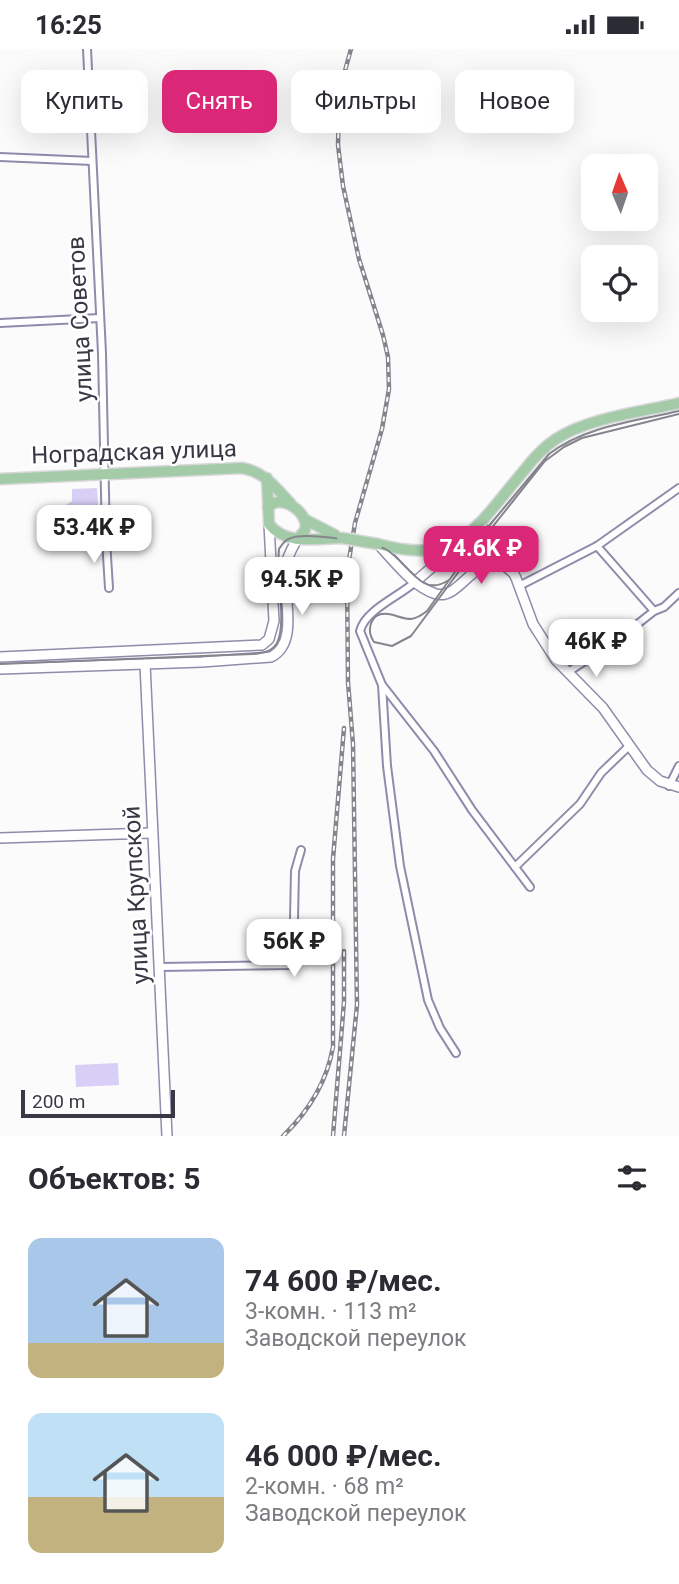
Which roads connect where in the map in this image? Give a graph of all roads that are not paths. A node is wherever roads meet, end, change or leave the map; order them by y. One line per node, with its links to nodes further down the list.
1 (87, 49): 3 (street, улица Советов)
2 (0, 157): 3 (street)
3 (92, 162): 4 (street, улица Советов)
4 (100, 318): 5 (street); 7 (street, улица Советов)
5 (0, 323)
6 (679, 403): 15 (main road)
7 (105, 474): 8 (main road, Ноградская улица); 9 (main road, Ноградская улица); 23 (street, улица Советов)
8 (267, 478): 11 (main road); 12 (main road)
9 (0, 479)
10 (678, 491): 20 (street)
11 (291, 505): 12 (main road); 13 (main road)
12 (268, 508): 14 (main road)
13 (304, 519): 16 (main road); 17 (main road)
14 (269, 524): 17 (main road); 26 (main road)
15 (478, 524): 19 (main road); 21 (main road)
16 (341, 538): 17 (main road); 18 (main road, bridge)
17 (297, 539): 28 (main road)
18 (378, 544): 19 (main road); 22 (main road)
19 (450, 545): 22 (main road)
20 (597, 546): 21 (street); 25 (street)
21 (517, 581): 22 (main road); 30 (main road)
22 (415, 582): 31 (street)
23 (109, 588)
24 (679, 593): 25 (street)
25 (654, 611): 30 (street)
26 (145, 651): 27 (main road); 28 (street, улица Крупской)
27 (0, 657)
28 (145, 664): 29 (main road); 35 (main road, улица Крупской)
29 (0, 669)
30 (568, 672): 32 (main road)
31 (382, 685): 38 (street); 41 (street)
32 (628, 747): 34 (main road); 38 (street)
33 (679, 767): 34 (street)
34 (674, 786)
35 (151, 833): 36 (main road); 40 (main road, улица Крупской)
36 (0, 838)
37 (301, 850): 40 (street)
38 (515, 867): 39 (street)
39 (530, 887)
40 (160, 967): 42 (main road, улица Крупской)
41 (456, 1053)
42 (167, 1136)

